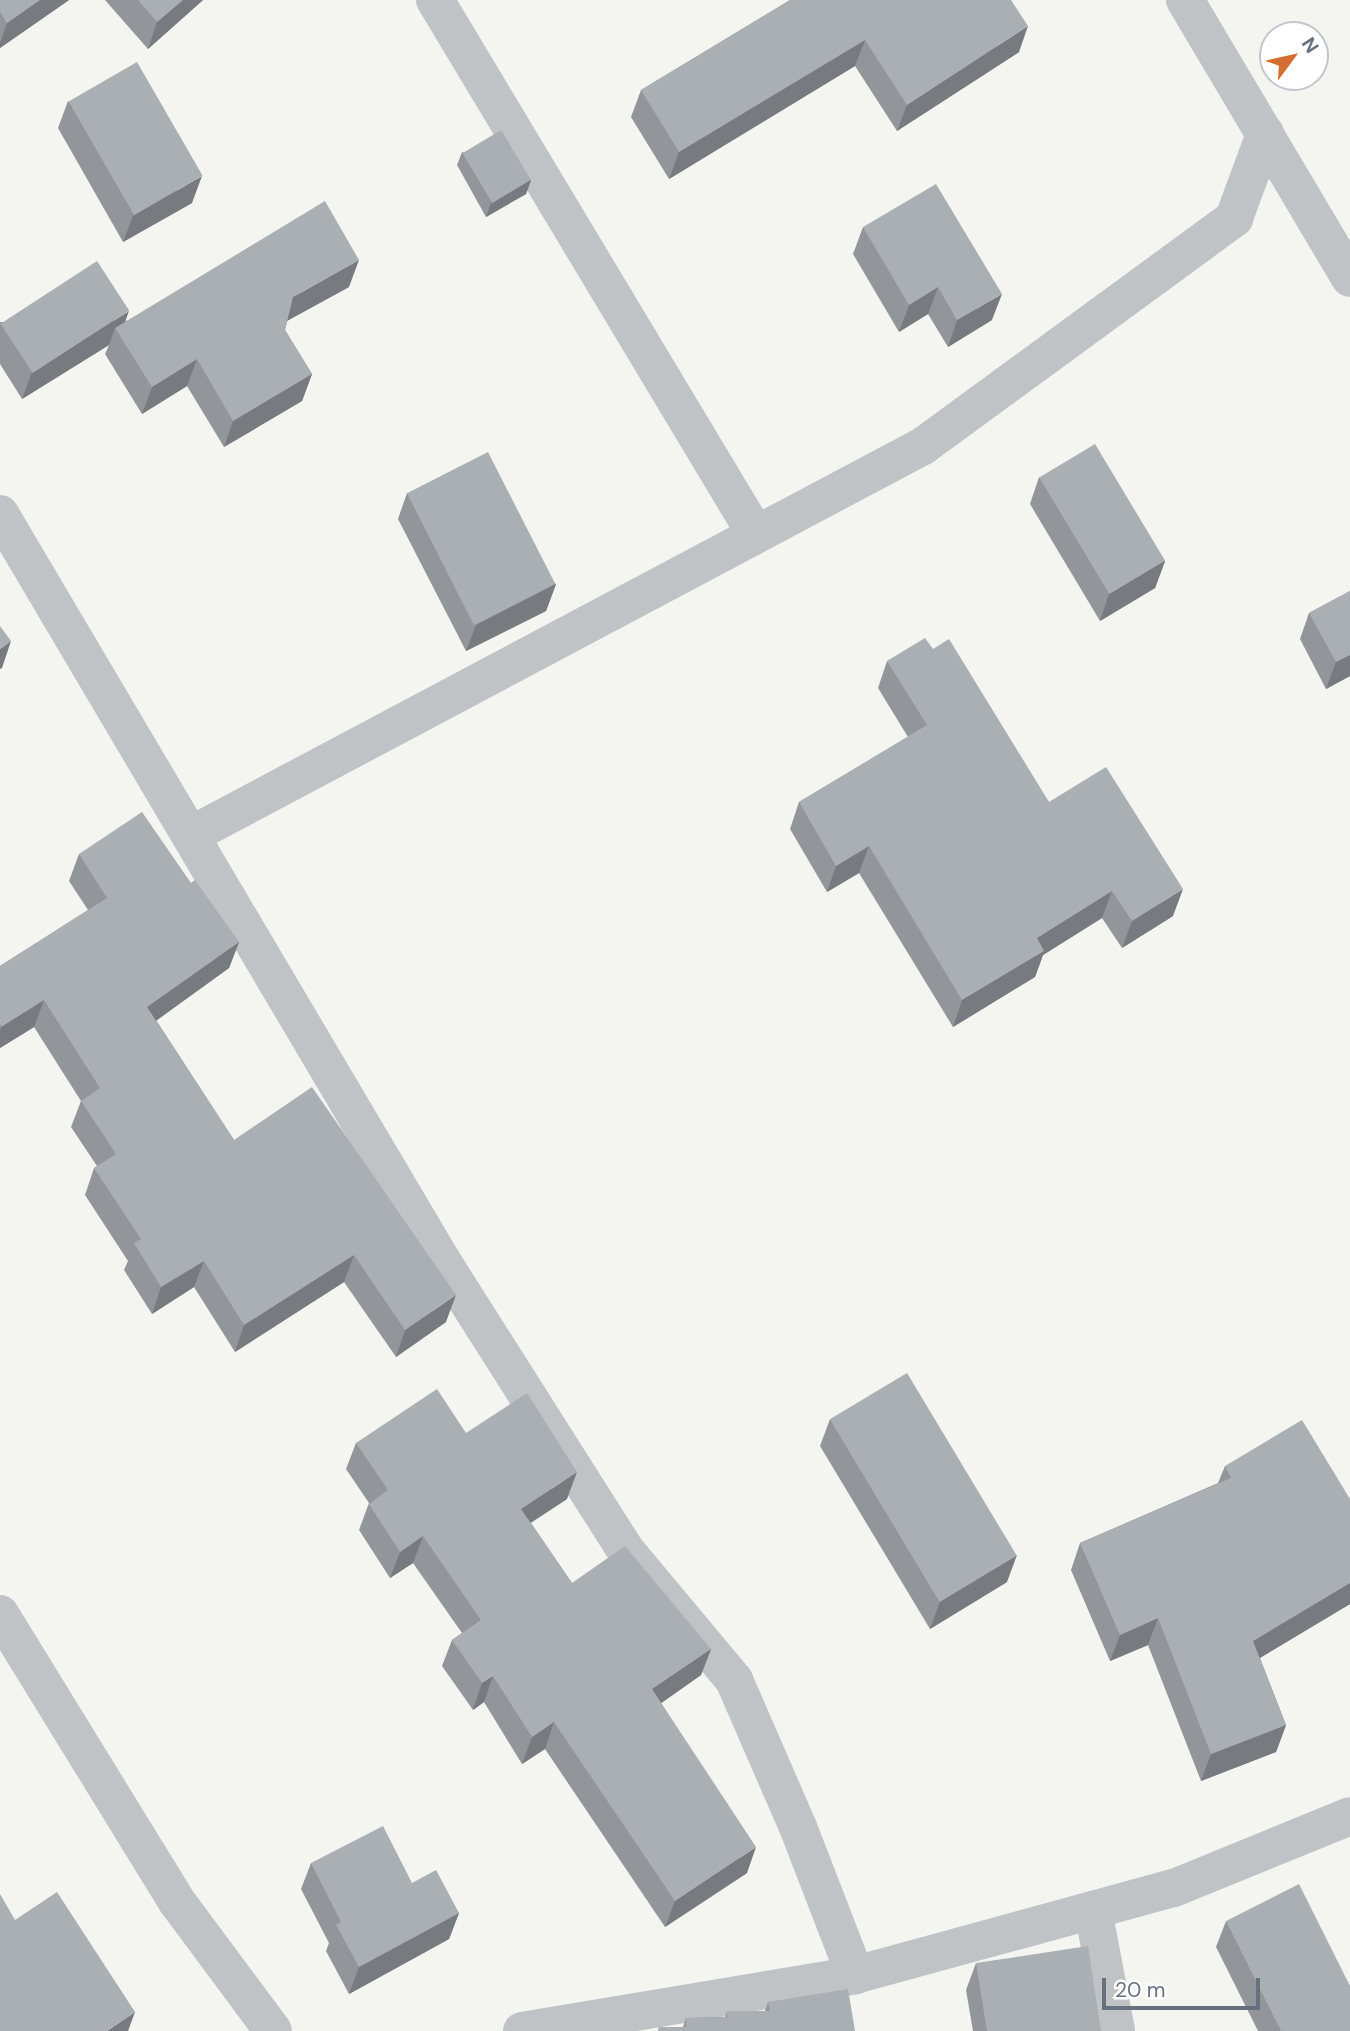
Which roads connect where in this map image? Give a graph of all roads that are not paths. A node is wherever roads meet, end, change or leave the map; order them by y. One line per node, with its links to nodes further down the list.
1 (435, 0): 6 (street)
2 (1185, 0): 3 (street)
3 (1265, 134): 4 (street); 6 (street)
4 (1350, 278)
5 (0, 513): 7 (street)
6 (755, 533): 7 (street)
7 (191, 835): 11 (street)
8 (0, 1614): 12 (street)
9 (1350, 1816): 10 (street)
10 (1093, 1910): 11 (street); 14 (street)
11 (855, 1975): 13 (street)
12 (274, 2031)
13 (522, 2031)
14 (1116, 2031)

